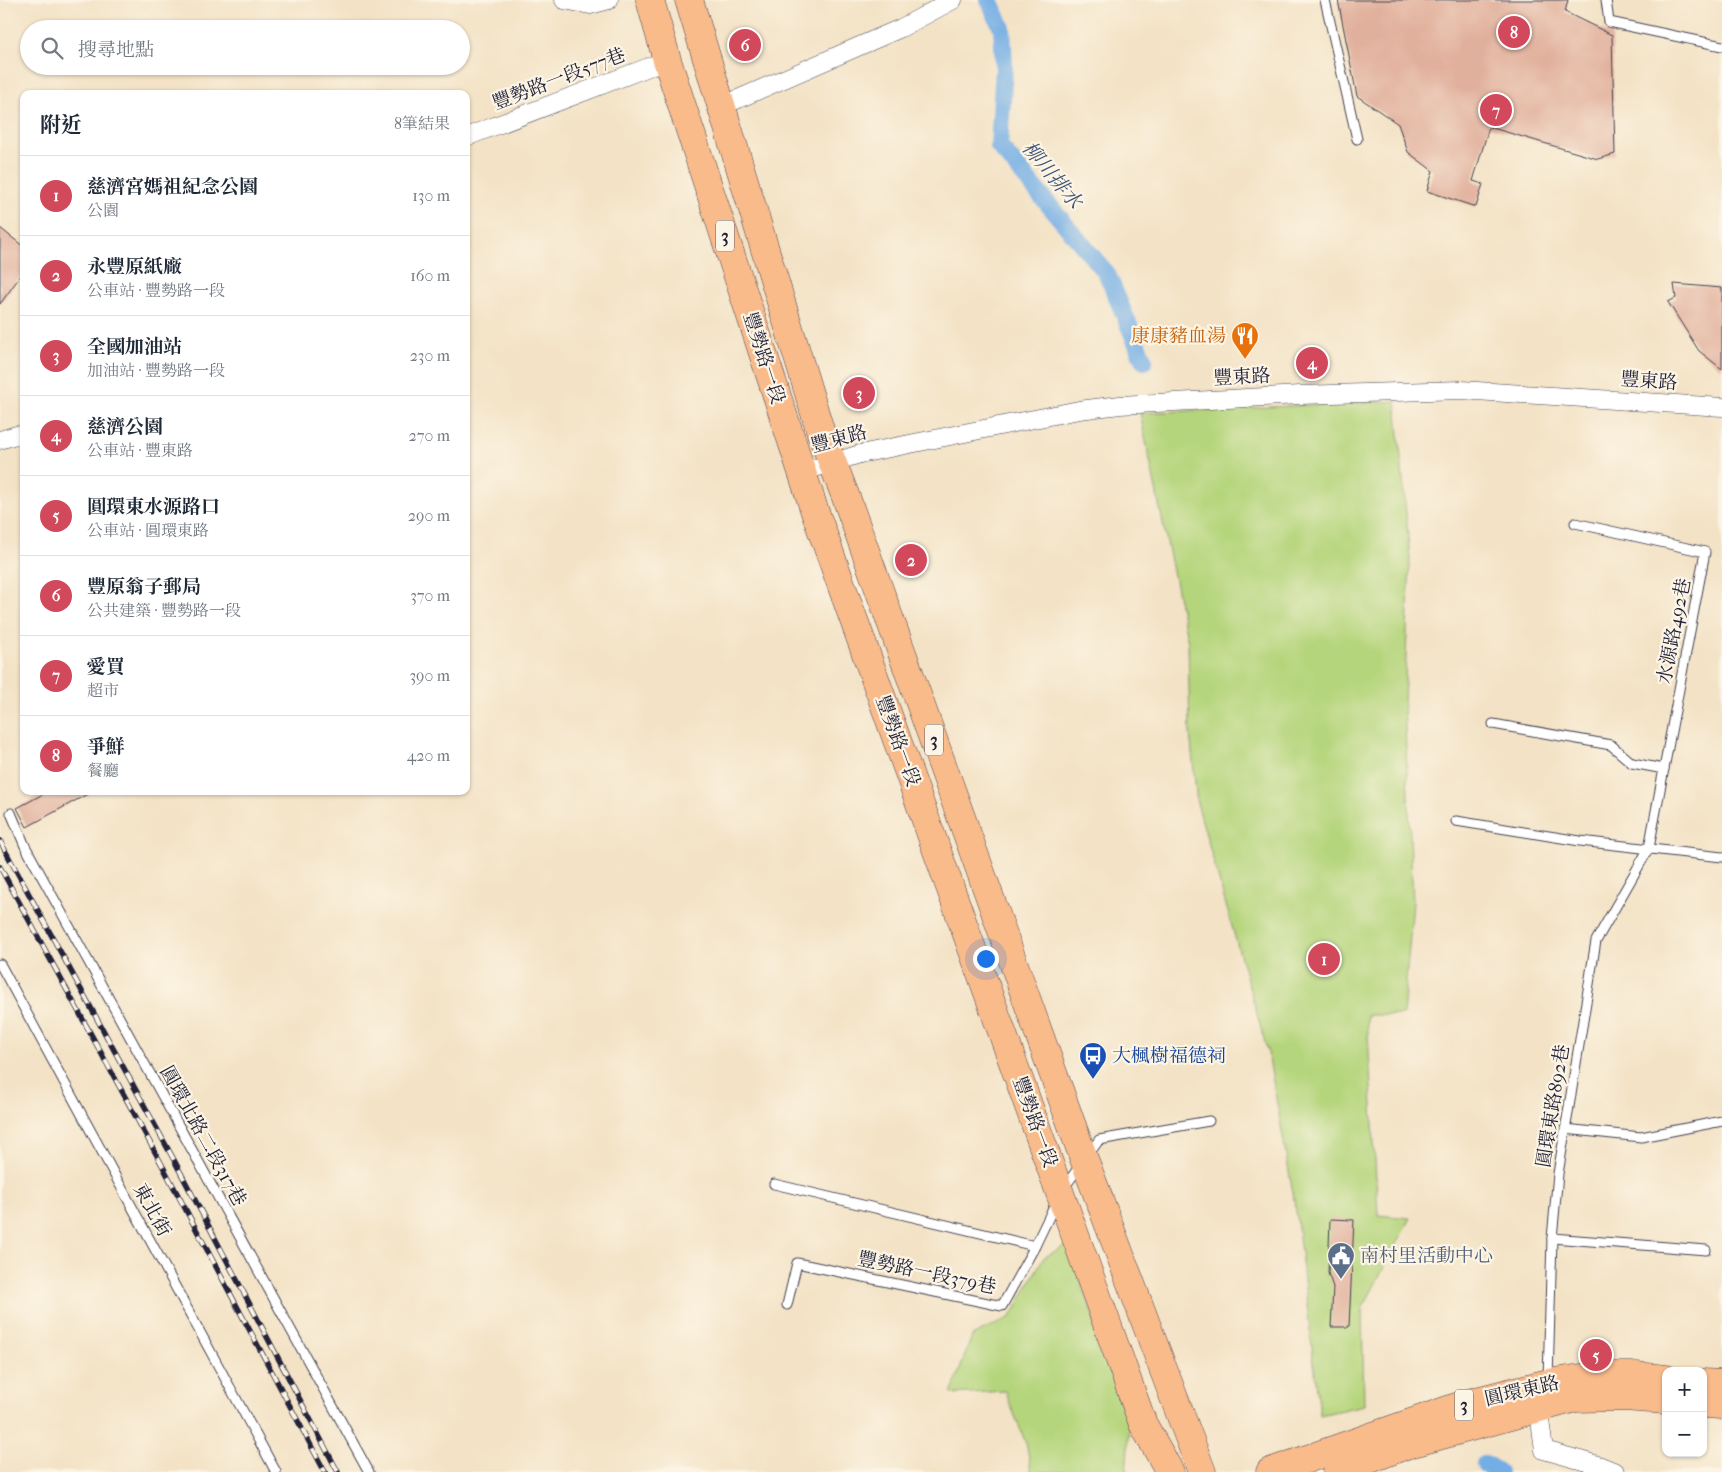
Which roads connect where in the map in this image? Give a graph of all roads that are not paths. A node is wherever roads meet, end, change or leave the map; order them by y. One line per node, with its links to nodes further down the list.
1 (564, 0): 2 (street)
2 (609, 0)
3 (650, 0): 9 (main road, 豐勢路一段 / 3)
4 (689, 0): 10 (main road, 豐勢路一段 / 3)
5 (953, 0): 10 (street)
6 (1325, 0): 12 (lane)
7 (1606, 0): 8 (lane)
8 (1722, 46)
9 (668, 60): 11 (street, 豐勢路一段577巷); 17 (main road, 豐勢路一段 / 3)
10 (722, 106): 16 (main road, 豐勢路一段 / 3)
11 (470, 135)
12 (1357, 139)
13 (1722, 407): 16 (street, 豐東路)
14 (20, 436): 15 (street)
15 (0, 440)
16 (833, 461): 17 (street, 豐東路); 29 (main road, 豐勢路一段 / 3)
17 (802, 472): 31 (main road, 豐勢路一段 / 3)
18 (1574, 523): 20 (lane, 水源路492巷)
19 (1493, 724): 20 (lane)
20 (1664, 769): 23 (lane, 水源路492巷)
21 (11, 813): 44 (lane, 圓環北路二段317巷)
22 (1456, 821): 23 (lane)
23 (1649, 848): 24 (lane); 28 (lane, 圓環東路892巷)
24 (1722, 857)
25 (0, 964): 43 (lane, 東北街)
26 (1209, 1121): 29 (lane, 豐勢路一段379巷)
27 (1722, 1121): 28 (lane)
28 (1565, 1129): 32 (lane, 圓環東路892巷)
29 (1084, 1159): 31 (lane, 豐勢路一段379巷); 46 (main road, 豐勢路一段 / 3)
30 (774, 1184): 33 (lane)
31 (1060, 1192): 33 (lane, 豐勢路一段379巷); 45 (main road, 豐勢路一段 / 3)
32 (1552, 1238): 34 (lane); 39 (lane, 圓環東路892巷)
33 (1035, 1246): 35 (lane, 豐勢路一段379巷)
34 (1706, 1250)
35 (787, 1305)
36 (1662, 1379): 39 (main road, 圓環東路 / 3)
37 (1707, 1383): 38 (main road)
38 (1722, 1384)
39 (1546, 1394): 40 (main road, 圓環東路 / 3); 47 (main road, 圓環東路 / 3); 48 (main road, 圓環東路 / 3); 49 (street)
40 (1662, 1400)
41 (1707, 1404): 42 (main road)
42 (1722, 1405)
43 (276, 1472)
44 (369, 1472)
45 (1170, 1472)
46 (1202, 1472)
47 (1270, 1472)
48 (1337, 1472)
49 (1616, 1472)

